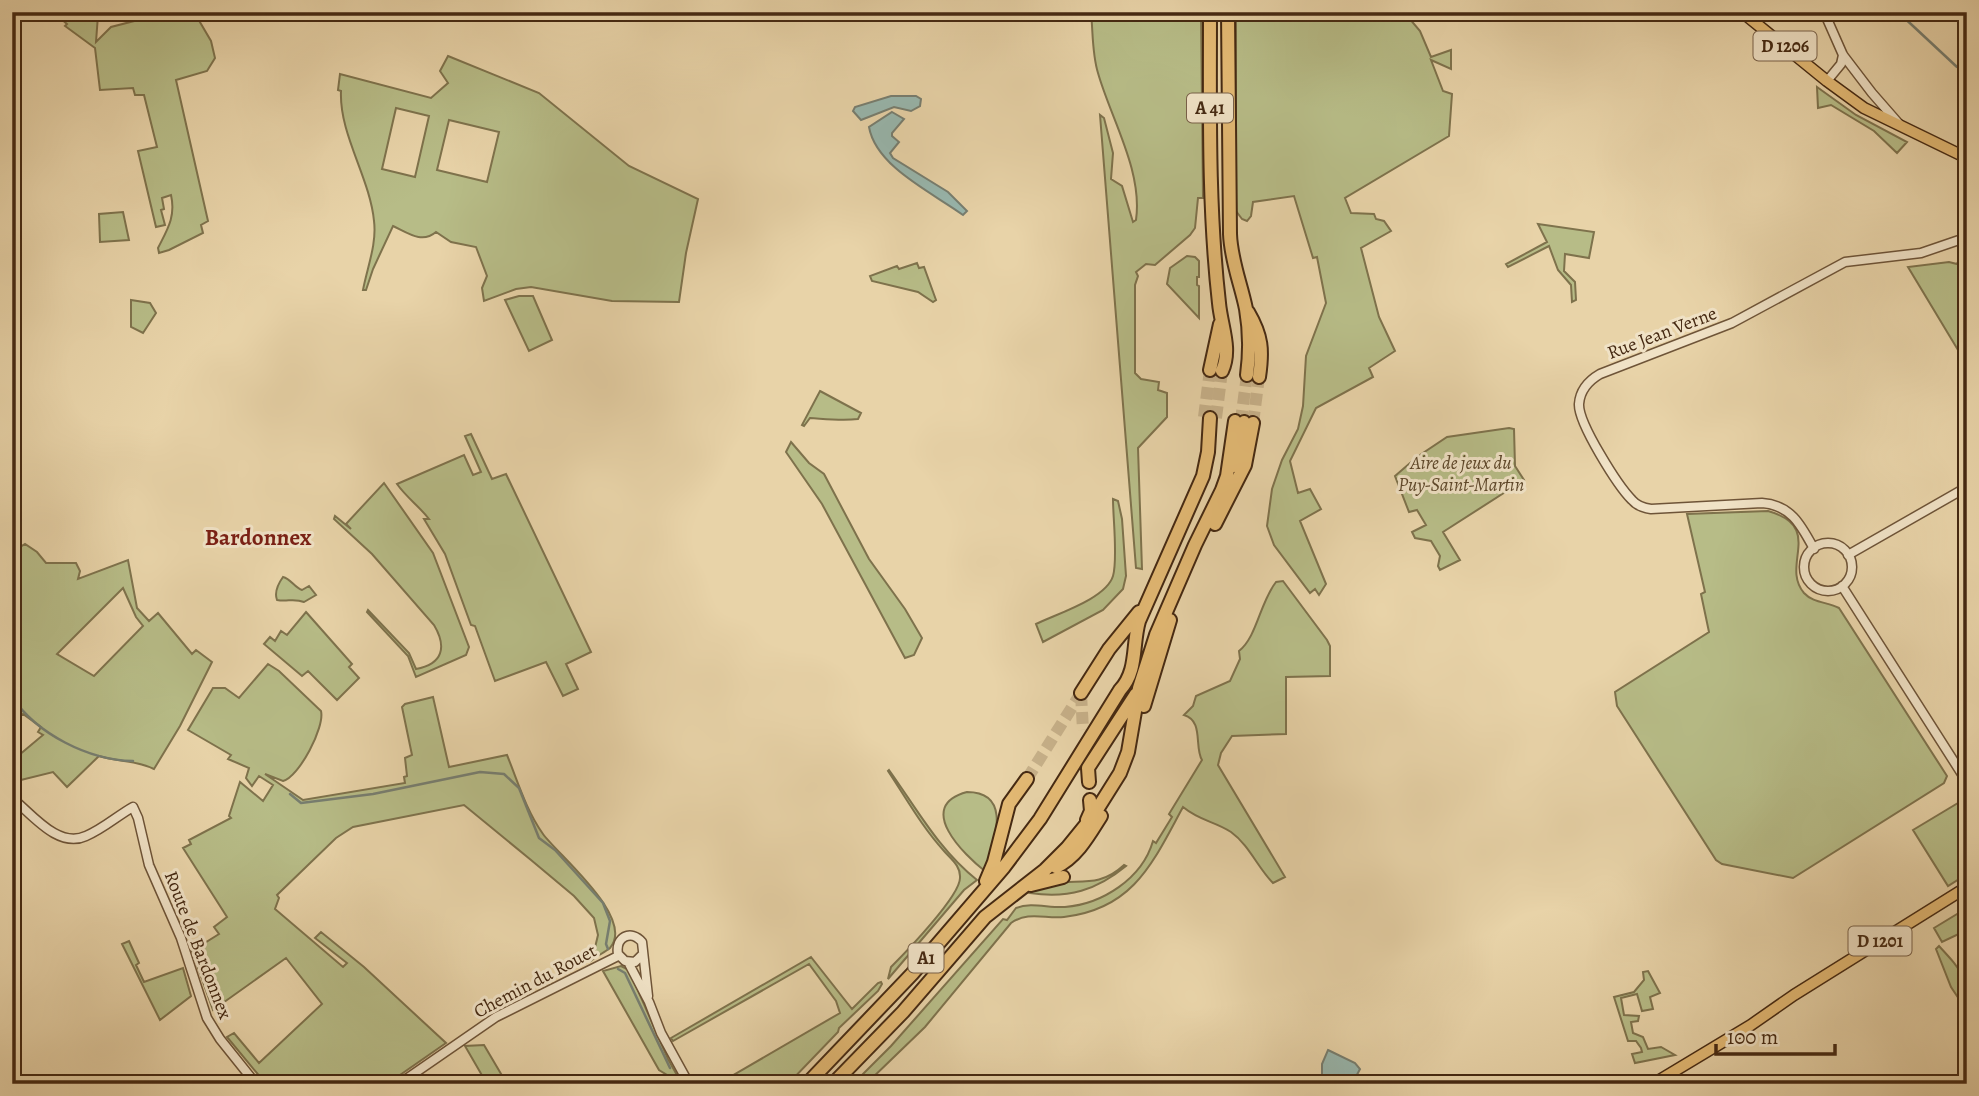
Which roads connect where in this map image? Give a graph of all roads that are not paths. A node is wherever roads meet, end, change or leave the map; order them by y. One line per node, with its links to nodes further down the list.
1 (1210, 12): 12 (highway, A 41)
2 (1228, 12): 11 (highway, A 41)
3 (1742, 12): 6 (main road, D 1206)
4 (1824, 12): 5 (street)
5 (1843, 55): 6 (street); 7 (street)
6 (1827, 81): 7 (main road, D 1206)
7 (1903, 129): 8 (main road, D 1206)
8 (1967, 158)
9 (1967, 229): 10 (street)
10 (1965, 240): 15 (street, Rue Jean Verne)
11 (1246, 309): 11 (highway, A 41)
12 (1221, 320): 12 (highway, A 41)
13 (1210, 418): 18 (highway)
14 (1967, 487): 16 (street)
15 (1814, 549): 16 (street); 17 (street)
16 (1848, 555): 17 (street)
17 (1842, 586): 25 (street)
18 (1144, 607): 20 (highway); 22 (highway)
19 (1139, 688): 24 (highway); 28 (highway); 29 (highway)
20 (1081, 693)
21 (1083, 730): 22 (highway)
22 (1084, 749): 33 (highway)
23 (1027, 779): 33 (highway)
24 (1089, 782)
25 (1967, 782)
26 (12, 798): 38 (street, Route de Bardonnex)
27 (1090, 800): 28 (highway)
28 (1084, 827): 29 (highway)
29 (1045, 870): 31 (highway)
30 (1063, 877): 31 (highway)
31 (1024, 887): 42 (highway, A1)
32 (1967, 887): 43 (main road, D 1201)
33 (979, 895): 41 (highway, A1)
34 (643, 954): 35 (street); 36 (street); 37 (street)
35 (618, 956): 36 (street); 39 (street, Chemin du Rouet)
36 (628, 962): 37 (street)
37 (649, 1002): 40 (street)
38 (256, 1084)
39 (399, 1084)
40 (689, 1084)
41 (807, 1084)
42 (833, 1084)
43 (1653, 1084)

